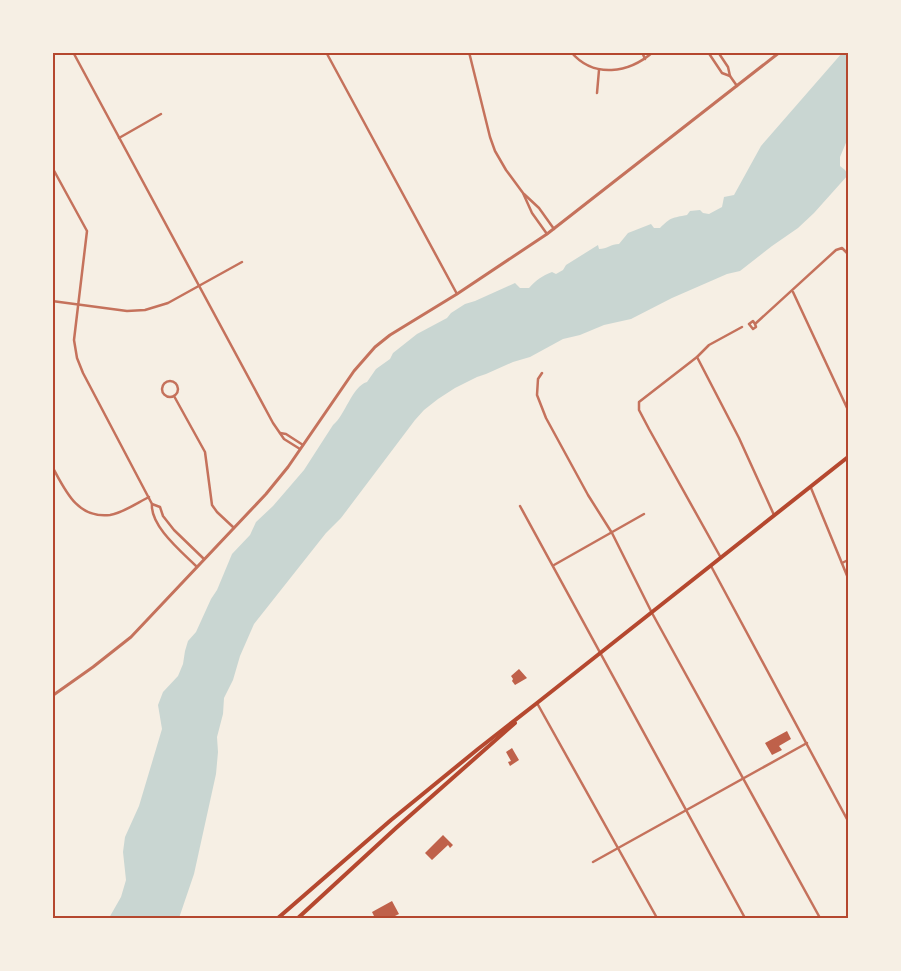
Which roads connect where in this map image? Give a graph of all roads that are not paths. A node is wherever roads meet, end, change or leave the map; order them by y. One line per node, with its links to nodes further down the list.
1 (73, 52): 16 (street)
2 (326, 52): 25 (street)
3 (469, 52): 18 (street)
4 (571, 52): 11 (street)
5 (642, 52): 10 (street)
6 (653, 52): 10 (street)
7 (708, 52): 12 (street)
8 (718, 52): 12 (street)
9 (780, 52): 13 (street)
10 (646, 59): 11 (street)
11 (599, 70): 14 (street)
12 (730, 76): 13 (street)
13 (737, 86): 19 (street)
14 (597, 93)
15 (161, 114): 16 (street)
16 (118, 138): 23 (street)
17 (52, 167): 27 (street)
18 (523, 194): 19 (street); 20 (street)
19 (554, 229): 20 (street)
20 (547, 234): 25 (street)
21 (848, 254): 24 (street)
22 (242, 262): 23 (street)
23 (199, 286): 27 (street); 34 (street)
24 (792, 291): 28 (street); 33 (street)
25 (457, 294): 35 (street)
26 (52, 301): 27 (street)
27 (80, 304): 40 (street)
28 (755, 324)
29 (742, 327): 30 (street)
30 (697, 357): 44 (street); 47 (street)
31 (542, 373): 46 (street)
32 (174, 396): 32 (street); 45 (street)
33 (848, 410)
34 (280, 434): 35 (street); 36 (street)
35 (303, 445): 36 (street)
36 (300, 449): 45 (street)
37 (848, 457): 39 (main road)
38 (52, 466): 40 (street)
39 (811, 488): 44 (main road); 50 (street)
40 (149, 497): 41 (street)
41 (152, 504): 48 (street); 53 (street)
42 (520, 506): 51 (street)
43 (644, 514): 46 (street)
44 (775, 516): 47 (main road)
45 (233, 527): 48 (street)
46 (612, 533): 51 (street); 55 (street)
47 (722, 558): 52 (main road)
48 (204, 559): 53 (street)
49 (848, 560): 50 (street)
50 (842, 562): 54 (street)
51 (553, 565): 56 (street)
52 (711, 566): 55 (main road); 59 (street)
53 (197, 567): 57 (street)
54 (848, 578)
55 (652, 613): 56 (main road); 60 (street)
56 (601, 653): 58 (main road); 61 (street)
57 (52, 696)
58 (537, 703): 63 (street); 65 (main road); 66 (main road)
59 (807, 743): 60 (street); 62 (street)
60 (743, 778): 61 (street); 69 (street)
61 (686, 810): 63 (street); 68 (street)
62 (848, 821)
63 (619, 848): 64 (street); 67 (street)
64 (593, 862)
65 (278, 918)
66 (298, 918)
67 (658, 918)
68 (745, 918)
69 (820, 918)

